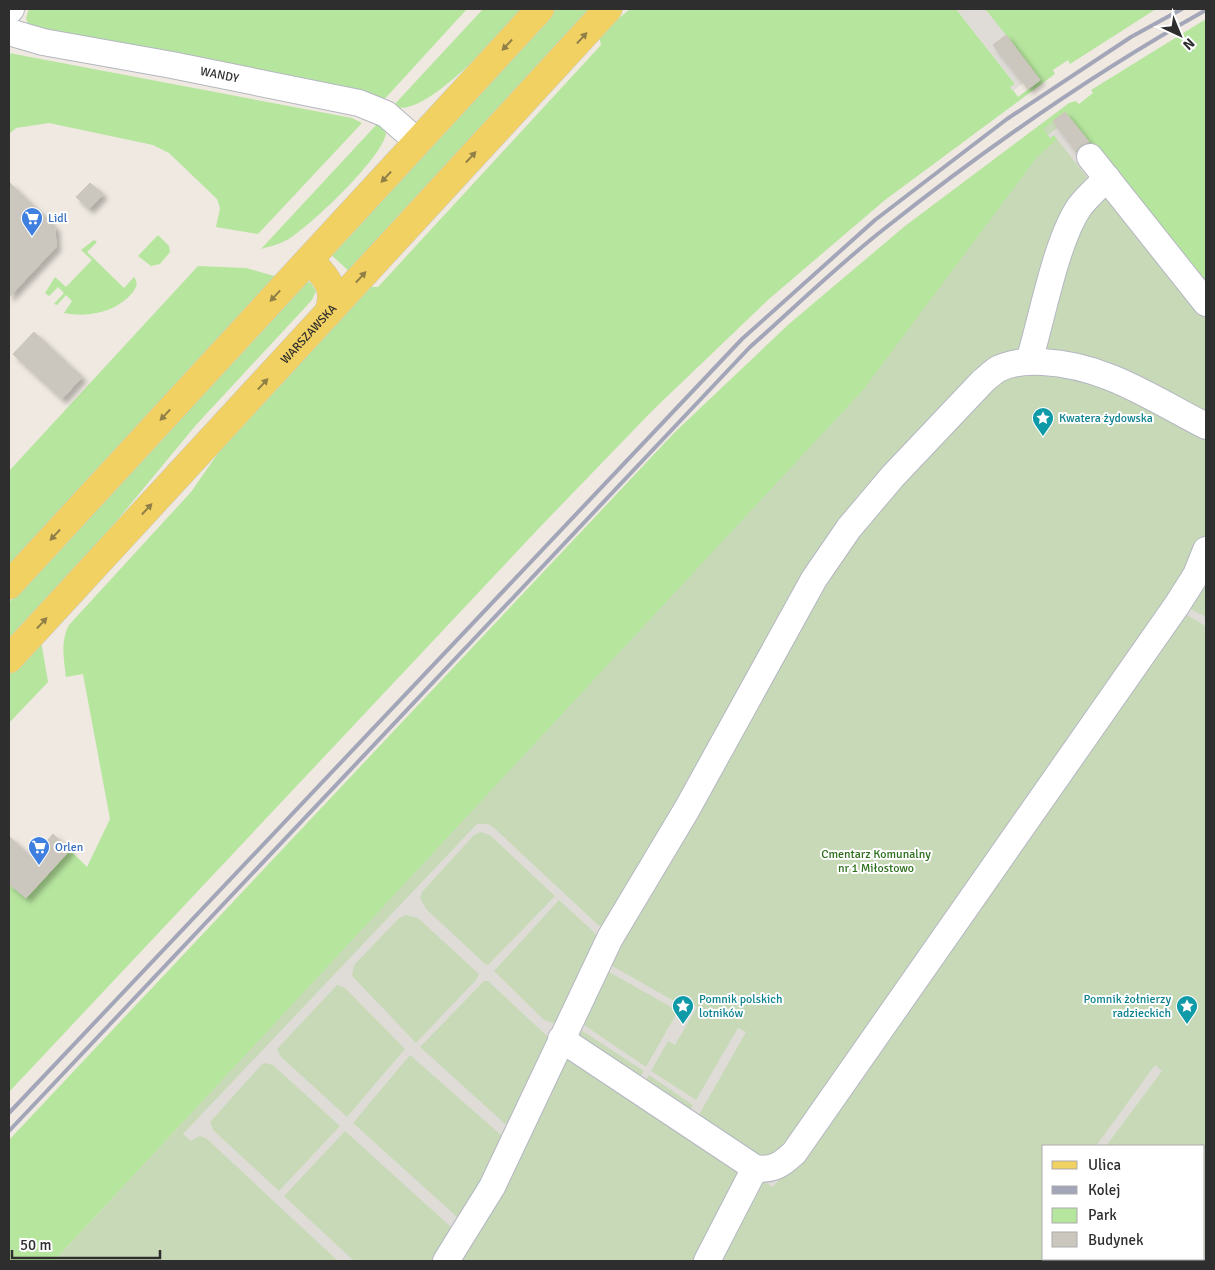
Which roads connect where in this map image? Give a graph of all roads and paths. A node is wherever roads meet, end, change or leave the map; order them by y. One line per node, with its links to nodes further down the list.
1 (540, 9): 4 (main road, one-way to 4)
2 (608, 9): 9 (main road, WARSZAWSKA, one-way to 2)
3 (9, 32): 4 (street, WANDY)
4 (418, 142): 7 (main road, one-way to 7)
5 (1090, 157): 6 (street)
6 (1107, 178): 8 (street); 10 (street)
7 (309, 260): 9 (main road); 13 (main road, one-way to 13)
8 (1206, 302)
9 (328, 313): 14 (main road, WARSZAWSKA, one-way to 9)
10 (1029, 361): 11 (street); 15 (street)
11 (1206, 426)
12 (1206, 550): 16 (street)
13 (9, 585)
14 (9, 659)
15 (561, 1039): 16 (street); 17 (street)
16 (755, 1168): 18 (street)
17 (446, 1261)
18 (706, 1261)

